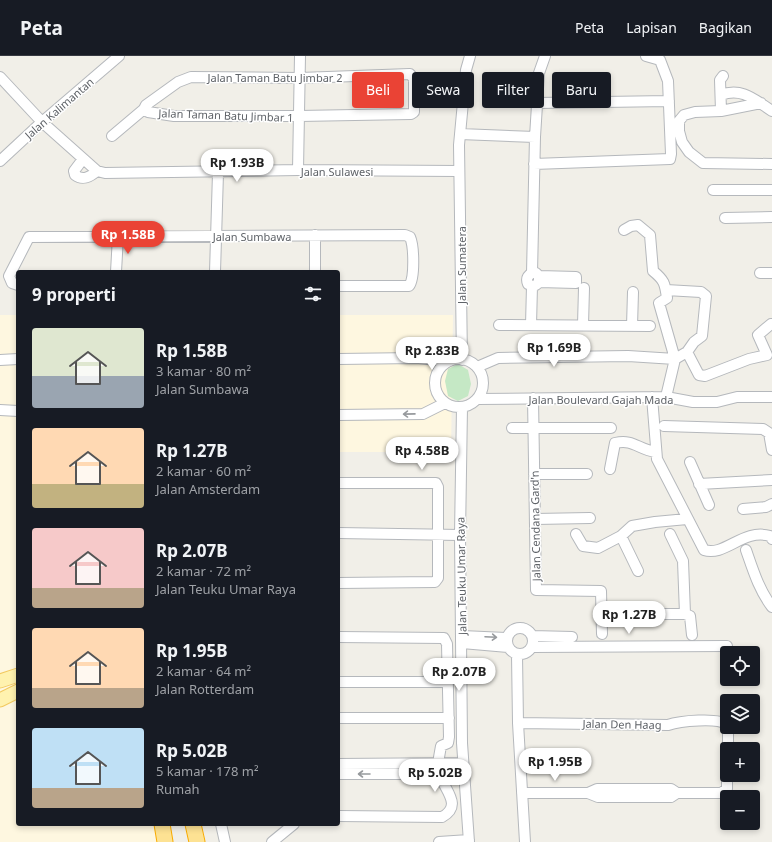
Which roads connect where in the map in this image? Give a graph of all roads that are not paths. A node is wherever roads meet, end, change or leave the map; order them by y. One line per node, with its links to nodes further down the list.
1 (120, 56): 19 (street, Jalan Kalimantan)
2 (300, 56): 9 (street)
3 (470, 56): 20 (street, Jalan Sumatera)
4 (545, 56): 6 (street)
5 (646, 56): 11 (street)
6 (539, 72)
7 (723, 76): 10 (street)
8 (0, 77): 19 (street)
9 (300, 78): 15 (street, Jalan Taman Batu Jimbar 2); 18 (street); 18 (street, Jalan Taman Batu Jimbar 2)
10 (721, 95): 13 (street); 16 (street)
11 (669, 101): 12 (street); 25 (street)
12 (544, 103)
13 (761, 103): 16 (street); 17 (street)
14 (537, 108): 22 (street)
15 (146, 110): 18 (street, Jalan Taman Batu Jimbar 1); 21 (street, Jalan Taman Batu Jimbar 2)
16 (721, 111): 26 (street)
17 (772, 111)
18 (299, 116): 27 (street, Jalan Taman Batu Jimbar 1)
19 (42, 122): 23 (street); 24 (street, Jalan Kalimantan)
20 (460, 134): 22 (street); 29 (street, Jalan Sumatera)
21 (112, 136)
22 (535, 138): 25 (street)
23 (83, 159): 28 (street); 28 (street)
24 (0, 161)
25 (534, 164): 51 (street)
26 (772, 164)
27 (298, 170): 29 (street, Jalan Sulawesi); 30 (street, Jalan Sulawesi)
28 (97, 171): 30 (street, Jalan Sulawesi)
29 (459, 171): 60 (street, Jalan Sumatera)
30 (218, 173): 37 (street)
31 (713, 190): 32 (street)
32 (772, 190)
33 (772, 217): 34 (street)
34 (724, 218)
35 (624, 230): 47 (street)
36 (118, 236): 37 (street, Jalan Sumbawa); 39 (street); 44 (street, Jalan Sumbawa)
37 (216, 236): 38 (street, Jalan Sumbawa); 40 (street)
38 (315, 236): 41 (street); 45 (street, Jalan Sumbawa)
39 (116, 270)
40 (215, 270)
41 (315, 270)
42 (760, 273): 43 (street)
43 (772, 273)
44 (16, 284)
45 (340, 286)
46 (584, 288): 52 (street)
47 (666, 290): 55 (street); 58 (street)
48 (633, 292): 53 (street)
49 (771, 324): 55 (street)
50 (499, 325): 51 (street)
51 (531, 325): 52 (street)
52 (583, 325): 53 (street)
53 (632, 326): 54 (street)
54 (650, 326)
55 (687, 352): 58 (street)
56 (16, 359): 59 (street)
57 (340, 359): 61 (street)
58 (675, 359): 62 (street); 64 (street)
59 (0, 360)
60 (462, 360): 61 (street); 62 (street)
61 (450, 361): 68 (street)
62 (477, 367): 67 (street)
63 (652, 397): 64 (street, Jalan Boulevard Gajah Mada); 66 (street, Jalan Boulevard Gajah Mada); 78 (street)
64 (666, 397): 65 (street, Jalan Boulevard Gajah Mada)
65 (772, 397)
66 (533, 398): 67 (street, Jalan Boulevard Gajah Mada); 75 (street, Jalan Cendana Gard'n)
67 (477, 399): 69 (street)
68 (445, 403): 69 (street); 72 (street, one-way to 72)
69 (462, 407): 96 (street, Jalan Teuku Umar Raya)
70 (0, 410): 71 (street)
71 (16, 411)
72 (340, 415)
73 (664, 426): 77 (street)
74 (512, 428): 75 (street)
75 (533, 428): 76 (street); 81 (street, Jalan Cendana Gard'n)
76 (611, 428)
77 (772, 450)
78 (656, 452): 80 (street); 91 (street)
79 (690, 462): 85 (street)
80 (610, 469)
81 (534, 474): 82 (street); 90 (street, Jalan Cendana Gard'n)
82 (587, 474)
83 (772, 480): 85 (street)
84 (340, 483): 93 (street)
85 (699, 484): 87 (street)
86 (772, 504): 88 (street)
87 (709, 505)
88 (744, 509)
89 (590, 518): 90 (street)
90 (535, 519): 104 (street, Jalan Cendana Gard'n)
91 (687, 519): 97 (street); 98 (street)
92 (340, 533): 93 (street)
93 (439, 534): 96 (street); 101 (street)
94 (576, 534): 97 (street)
95 (670, 534): 105 (street)
96 (456, 535): 111 (street, Jalan Teuku Umar Raya)
97 (621, 536): 100 (street)
98 (772, 539)
99 (746, 550): 102 (street)
100 (638, 571)
101 (340, 582)
102 (768, 595): 103 (street)
103 (772, 607)
104 (602, 614): 105 (street); 106 (street, Jalan Cendana Gard'n)
105 (686, 614): 107 (street)
106 (602, 634)
107 (692, 635)
108 (532, 636): 110 (street); 112 (street); 114 (street)
109 (340, 637): 119 (street)
110 (572, 637)
111 (462, 640): 112 (street); 127 (street, Jalan Teuku Umar Raya)
112 (507, 643): 115 (street)
113 (720, 646): 114 (street)
114 (532, 647): 115 (street)
115 (517, 654): 125 (street)
116 (16, 676): 117 (main road)
117 (0, 681)
118 (340, 682): 119 (street)
119 (448, 682): 123 (street)
120 (16, 692): 121 (main road)
121 (0, 700)
122 (340, 718): 123 (street)
123 (449, 718): 126 (street)
124 (720, 721): 125 (street, Jalan Den Haag)
125 (518, 723): 132 (street)
126 (438, 763): 127 (street); 128 (street)
127 (463, 763): 130 (street, Jalan Teuku Umar Raya)
128 (345, 771): 129 (street, one-way to 128)
129 (440, 774): 130 (street); 133 (street)
130 (464, 774): 138 (street, Jalan Teuku Umar Raya)
131 (727, 782): 132 (street)
132 (522, 793): 144 (street)
133 (340, 816)
134 (162, 826): 139 (highway)
135 (193, 826): 140 (highway)
136 (221, 826): 141 (street)
137 (292, 826): 142 (street)
138 (469, 841): 143 (street)
139 (165, 842)
140 (196, 842)
141 (224, 842)
142 (272, 842)
143 (439, 842)
144 (525, 842)

